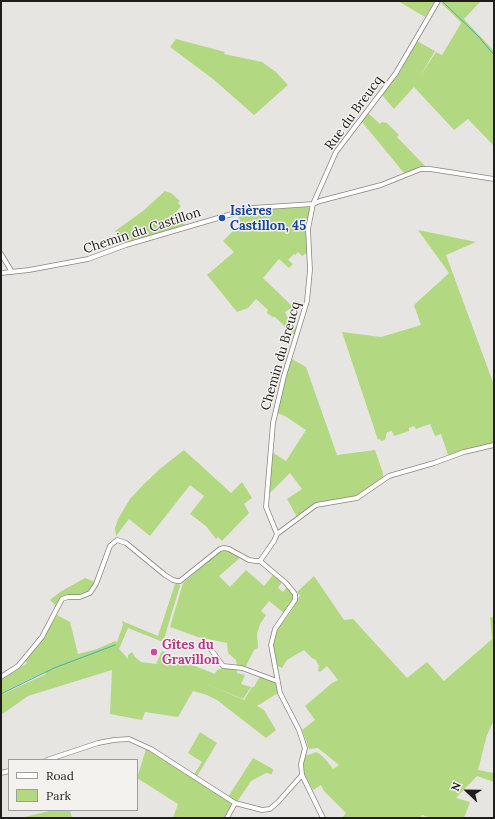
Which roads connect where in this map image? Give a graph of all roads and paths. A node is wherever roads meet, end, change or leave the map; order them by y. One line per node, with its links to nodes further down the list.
1 (438, 1): 3 (street, Rue du Breucq)
2 (494, 178): 3 (street, Chemin du Castillon)
3 (313, 204): 5 (street, Chemin du Castillon); 7 (street, Rue du Breucq)
4 (1, 254): 5 (street)
5 (12, 272): 6 (street, Chemin du Castillon)
6 (1, 273)
7 (309, 293): 9 (street, Chemin du Breucq)
8 (494, 445): 9 (street)
9 (277, 534): 10 (street)
10 (260, 561): 12 (street); 13 (street)
11 (207, 644): 13 (street)
12 (1, 677)
13 (277, 681): 15 (street)
14 (50, 759): 16 (street)
15 (302, 775): 16 (street); 18 (street)
16 (235, 803): 17 (street)
17 (227, 818)
18 (324, 818)

